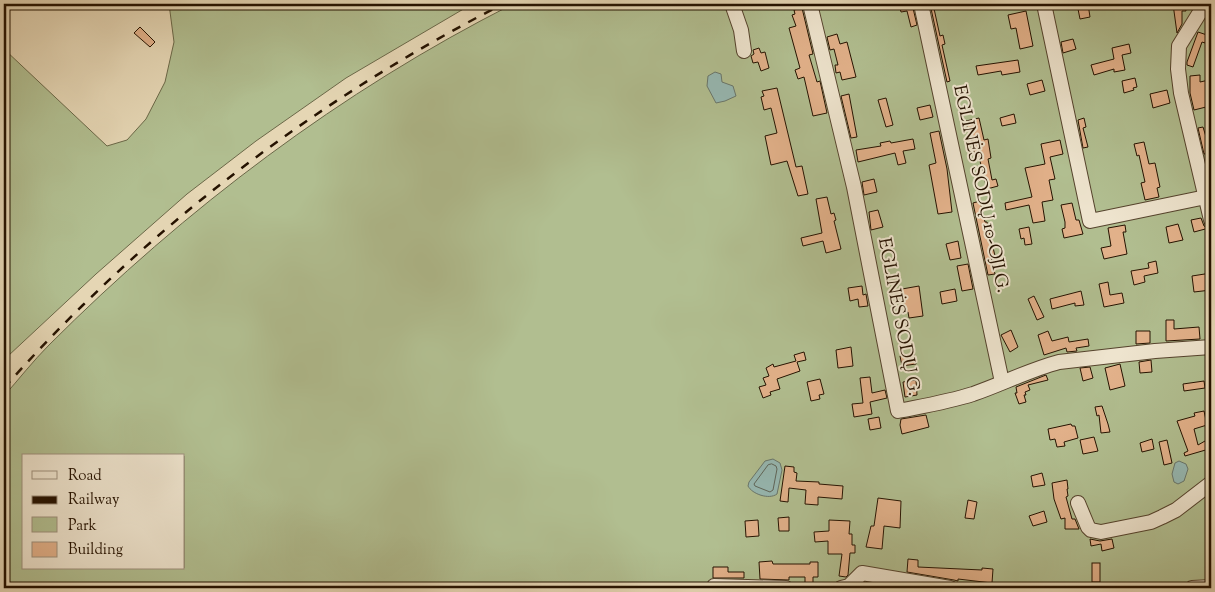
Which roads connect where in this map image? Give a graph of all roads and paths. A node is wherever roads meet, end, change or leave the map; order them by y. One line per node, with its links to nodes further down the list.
1 (732, 4): 6 (street)
2 (810, 4): 10 (street, EGLINĖS SODŲ G.)
3 (921, 4): 10 (street, EGLINĖS SODŲ 10-OJI G.)
4 (1044, 4): 7 (street)
5 (1204, 4): 7 (street)
6 (744, 51)
7 (1206, 197): 8 (street)
8 (1211, 220)
9 (1211, 347): 10 (street, EGLINĖS SODŲ G.)
10 (1002, 382)
11 (1211, 483): 12 (street)
12 (1078, 503)
13 (714, 586): 15 (street)
14 (1211, 586): 18 (street)
15 (786, 588)
16 (841, 588): 17 (street)
17 (950, 588)
18 (1192, 588)

